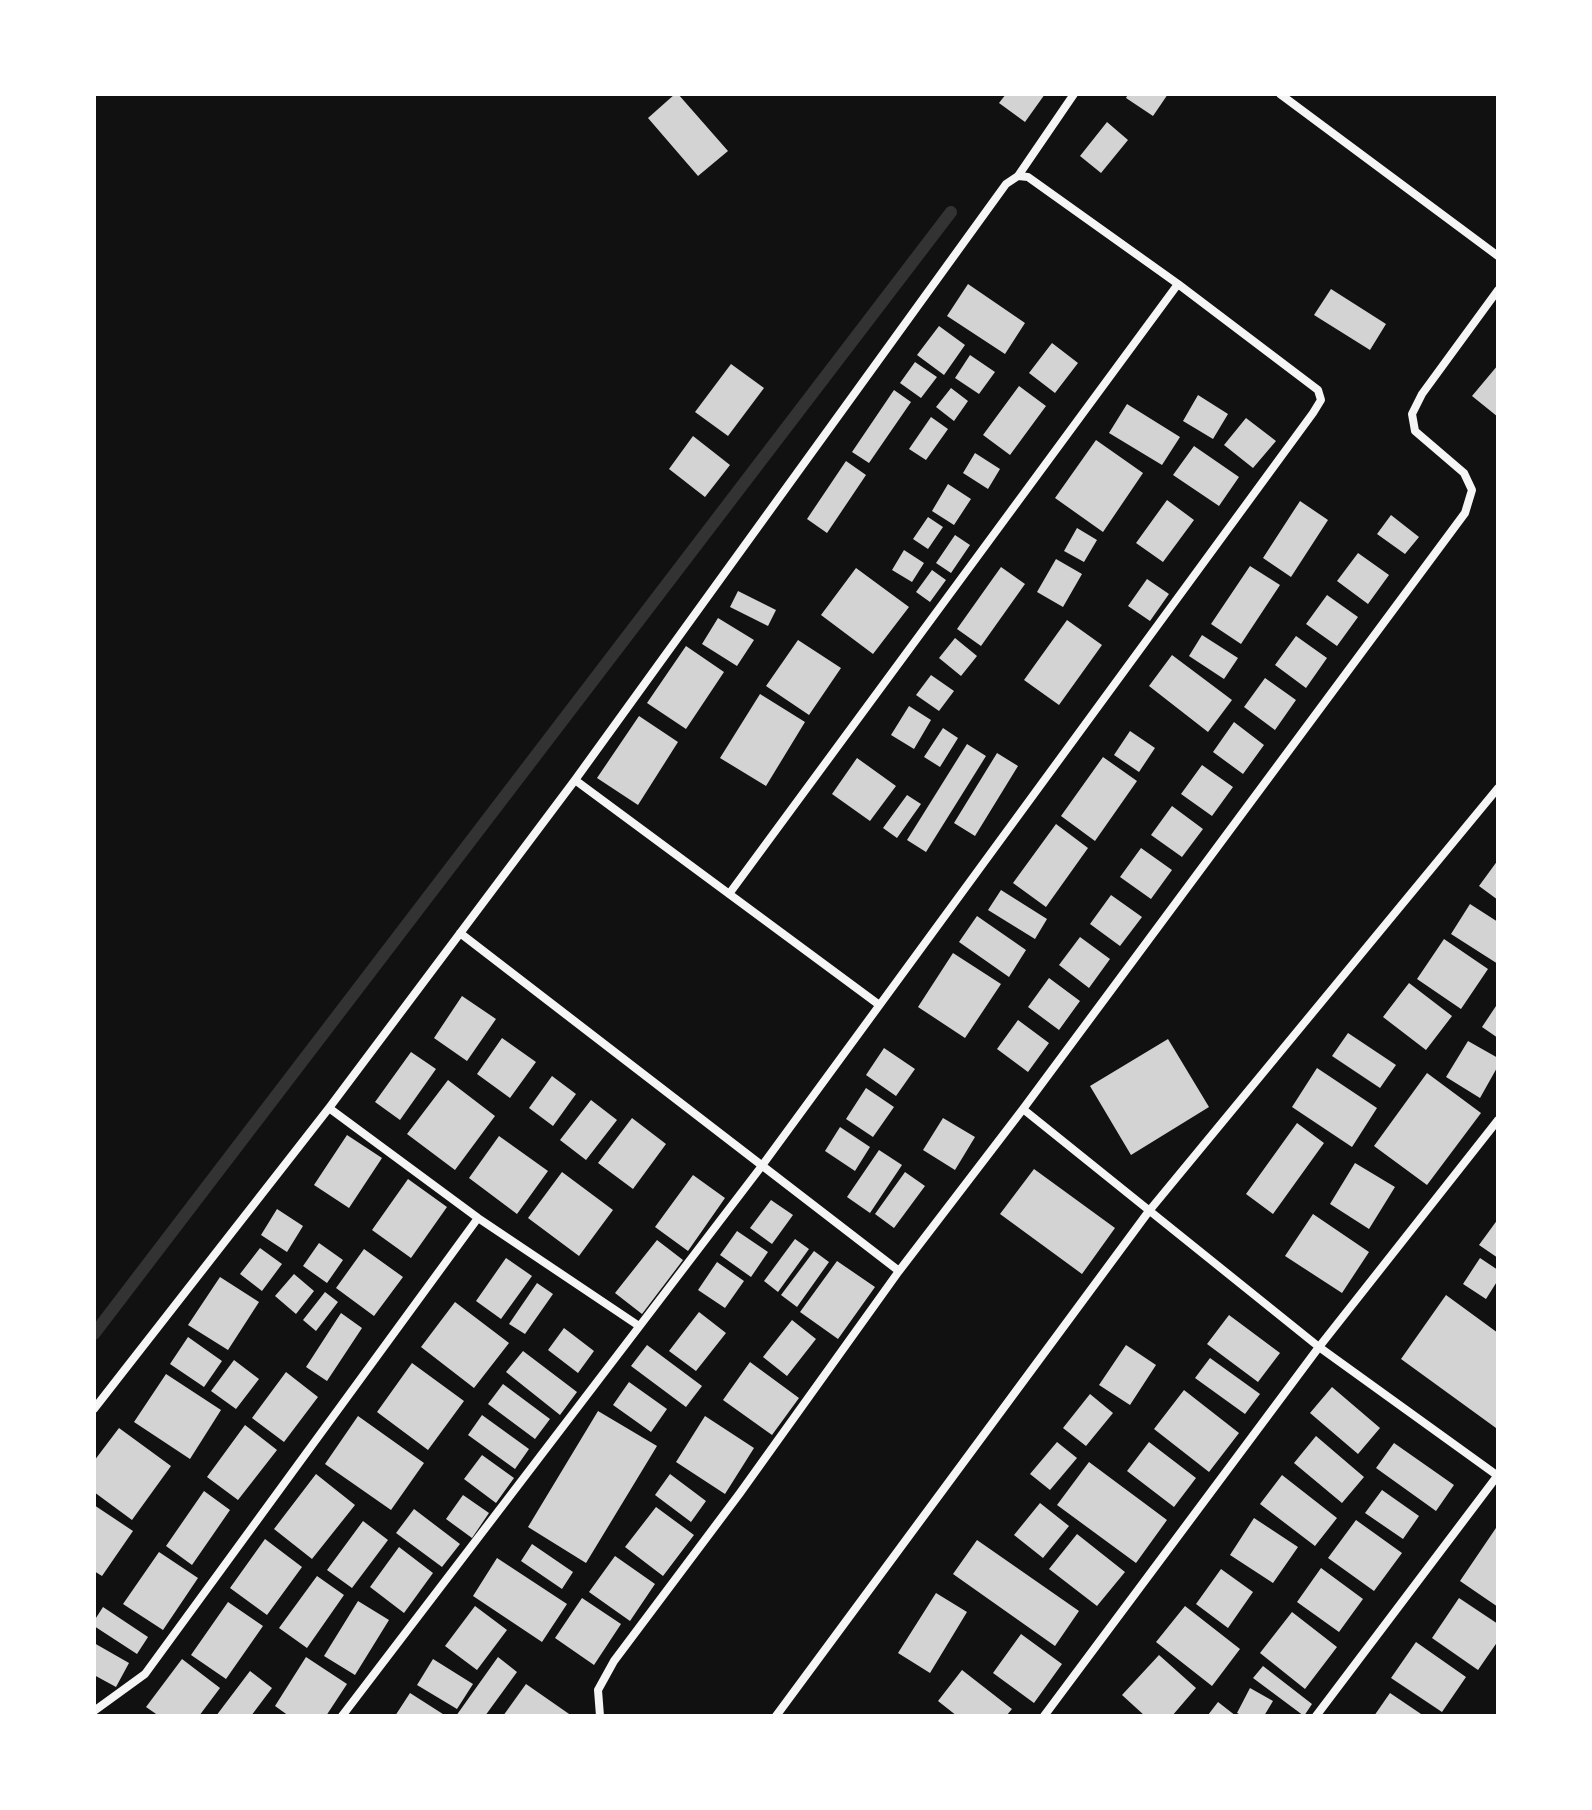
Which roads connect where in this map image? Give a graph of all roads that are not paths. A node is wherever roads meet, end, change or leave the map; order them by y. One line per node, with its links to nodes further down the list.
1 (1074, 94): 3 (street)
2 (1280, 94): 4 (street)
3 (1018, 176): 5 (street); 7 (street)
4 (1498, 256)
5 (1178, 284): 9 (street); 11 (street)
6 (1498, 290): 13 (street)
7 (575, 780): 9 (street); 10 (street)
8 (1498, 788): 16 (street)
9 (729, 894): 11 (street)
10 (460, 933): 12 (street); 15 (street)
11 (878, 1004): 15 (street)
12 (329, 1108): 17 (street); 21 (street)
13 (1023, 1109): 16 (street); 18 (street)
14 (1498, 1120): 20 (street)
15 (761, 1167): 18 (street); 19 (street)
16 (1149, 1211): 20 (street); 26 (street)
17 (478, 1218): 19 (street); 23 (street)
18 (899, 1271): 25 (street)
19 (639, 1326): 24 (street)
20 (1319, 1347): 22 (street); 27 (street)
21 (94, 1409)
22 (1498, 1476): 28 (street)
23 (94, 1711)
24 (342, 1716)
25 (600, 1716)
26 (776, 1716)
27 (1044, 1716)
28 (1316, 1716)

